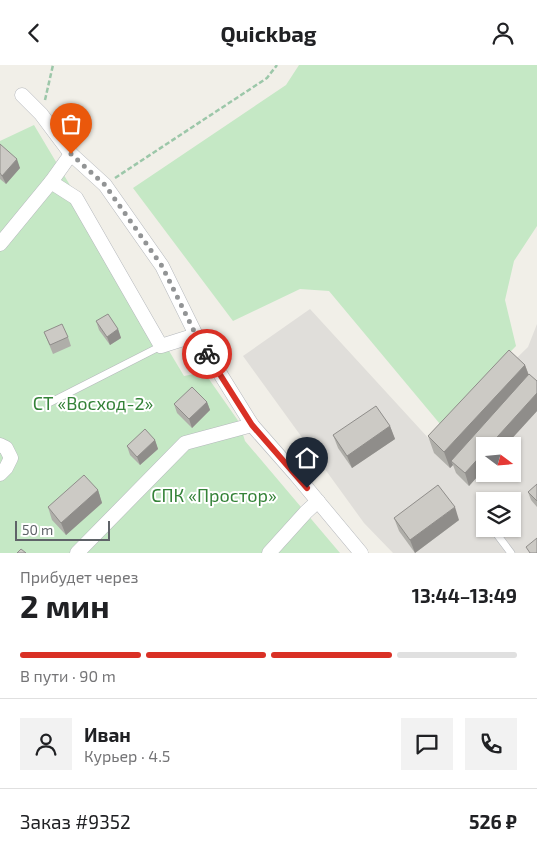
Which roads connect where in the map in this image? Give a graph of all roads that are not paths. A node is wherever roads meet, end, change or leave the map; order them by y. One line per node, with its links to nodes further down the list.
1 (22, 95): 2 (street)
2 (71, 154): 3 (street); 5 (street)
3 (51, 182): 4 (street); 6 (street)
4 (0, 244)
5 (196, 335): 6 (street); 8 (street)
6 (161, 346): 7 (lane)
7 (49, 403)
8 (252, 425): 11 (street); 13 (street)
9 (0, 445): 10 (street)
10 (0, 474)
11 (318, 501): 14 (street); 15 (street)
12 (499, 537): 16 (lane)
13 (77, 553)
14 (269, 553)
15 (361, 553)
16 (510, 553)

